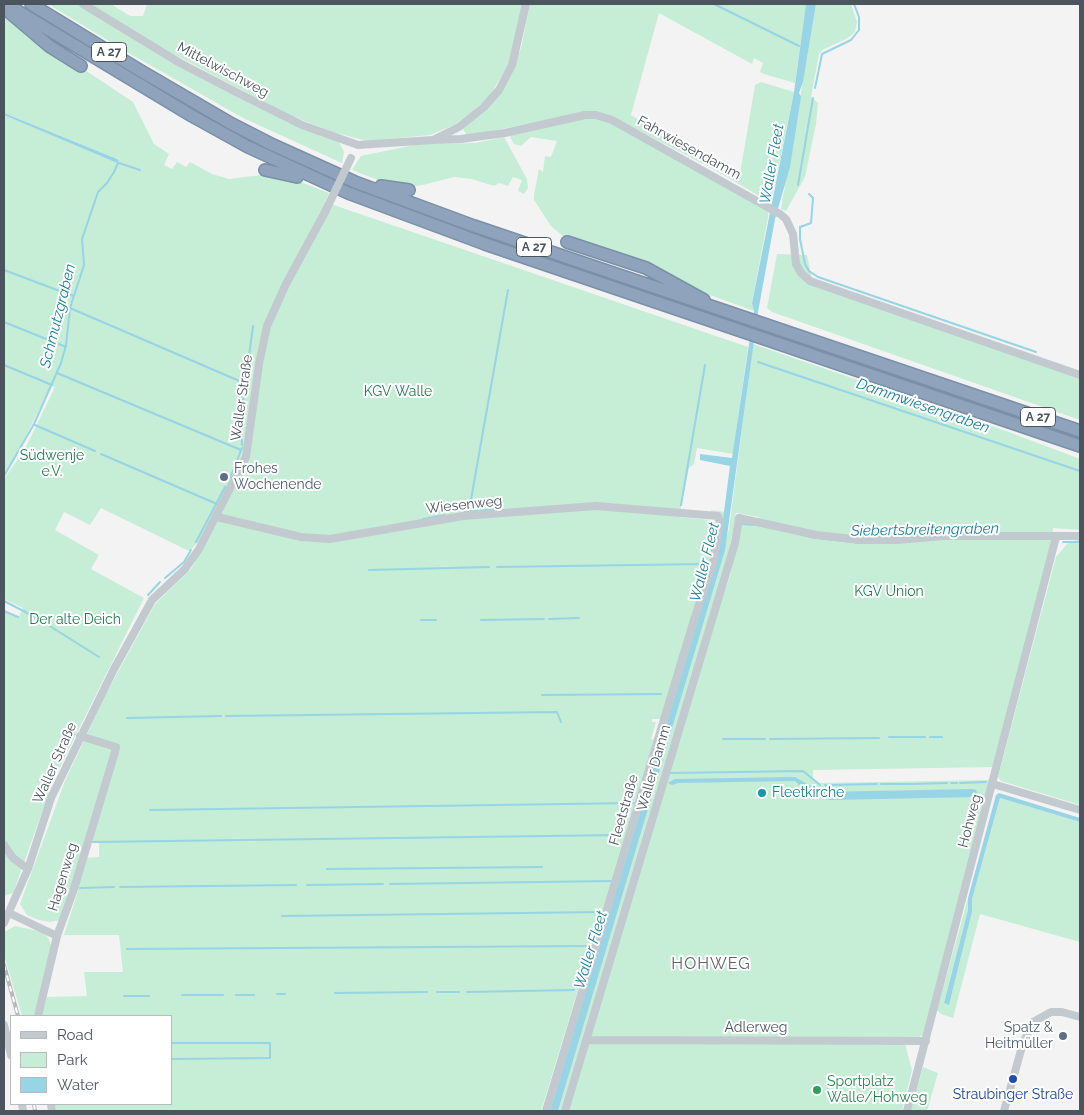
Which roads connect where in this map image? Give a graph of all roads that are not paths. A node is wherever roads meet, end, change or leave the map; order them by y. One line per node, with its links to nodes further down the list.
1 (6, 4): 13 (highway, A 27)
2 (31, 4): 12 (highway, A 27)
3 (83, 4): 10 (street, Mittelwischweg)
4 (526, 4): 7 (street)
5 (4, 7): 6 (highway)
6 (81, 66)
7 (458, 127): 8 (street); 9 (street)
8 (461, 139): 9 (street, Fahrwiesendamm); 17 (street, Fahrwiesendamm)
9 (433, 140): 10 (street)
10 (358, 145): 21 (street, Waller Straße, bridge)
11 (264, 170): 13 (highway)
12 (355, 182): 14 (highway); 16 (highway, A 27)
13 (327, 184): 19 (highway, A 27)
14 (409, 190)
15 (567, 242): 16 (highway)
16 (715, 308): 18 (highway, A 27)
17 (1080, 375)
18 (1080, 431)
19 (1080, 446)
20 (718, 516): 21 (street, Wiesenweg); 38 (street, Fleetstraße)
21 (216, 517): 24 (street, Waller Straße)
22 (1080, 536): 23 (street)
23 (1056, 537): 25 (street, Hohweg); 35 (street, Waller Damm)
24 (80, 736): 28 (street, Waller Straße); 31 (street, Hagenweg)
25 (993, 784): 26 (street); 36 (street, Hohweg)
26 (1080, 810)
27 (4, 845): 28 (street)
28 (28, 869): 29 (street, Waller Straße)
29 (9, 913): 30 (street, Waller Straße); 31 (street)
30 (4, 923)
31 (57, 936): 32 (street, Hagenweg)
32 (38, 1015)
33 (1080, 1017): 41 (street)
34 (4, 1025): 37 (street)
35 (586, 1040): 36 (street, Adlerweg); 39 (street, Waller Damm)
36 (926, 1041): 40 (street, Hohweg)
37 (10, 1051)
38 (546, 1111)
39 (565, 1111)
40 (907, 1111)
41 (1004, 1111)

